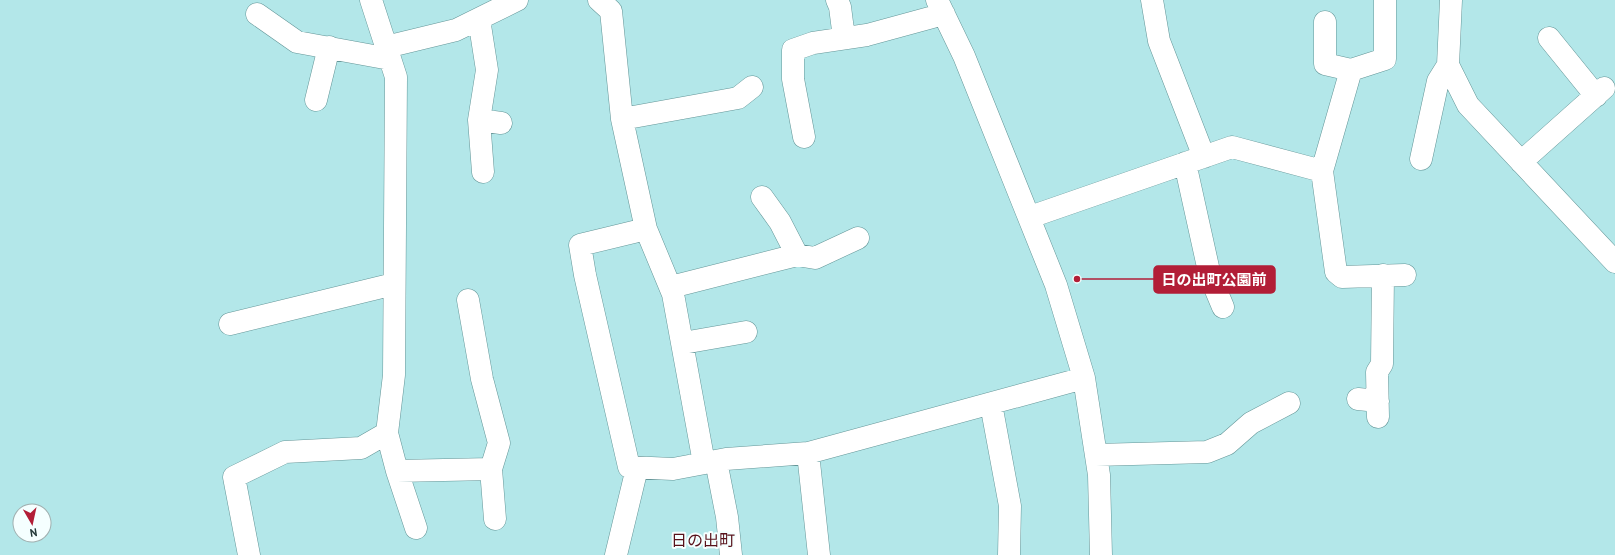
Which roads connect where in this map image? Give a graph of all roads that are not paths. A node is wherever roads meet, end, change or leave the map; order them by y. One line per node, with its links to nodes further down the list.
1 (371, 0): 15 (street)
2 (517, 0): 10 (street)
3 (599, 0): 20 (street)
4 (838, 0): 12 (street)
5 (1152, 0): 25 (street)
6 (1385, 0): 17 (street)
7 (1451, 0): 16 (street)
8 (941, 7): 12 (street); 30 (street)
9 (257, 14): 14 (street)
10 (479, 19): 15 (street); 21 (street)
11 (1325, 22): 17 (street)
12 (844, 38): 23 (street)
13 (1549, 38): 26 (street)
14 (329, 47): 15 (street); 19 (street)
15 (388, 53): 37 (street)
16 (1448, 65): 24 (street); 26 (street)
17 (1351, 70): 27 (street)
18 (752, 87): 20 (street)
19 (316, 100)
20 (622, 119): 31 (street)
21 (479, 120): 22 (street); 28 (street)
22 (501, 123)
23 (804, 137)
24 (1421, 159)
25 (1195, 160): 27 (street); 30 (street); 40 (street)
26 (1521, 162): 34 (street)
27 (1322, 171): 35 (street)
28 (483, 172)
29 (762, 197): 33 (street)
30 (1030, 217): 44 (street)
31 (646, 229): 38 (street); 52 (street)
32 (858, 238): 33 (street)
33 (797, 255): 38 (street)
34 (1615, 262)
35 (1383, 275): 36 (street); 47 (street)
36 (1405, 275)
37 (394, 284): 41 (street); 48 (street)
38 (671, 287): 43 (street)
39 (468, 300): 53 (street)
40 (1223, 307)
41 (230, 324)
42 (746, 332): 43 (street)
43 (683, 343): 51 (street)
44 (1084, 378): 46 (street); 50 (street)
45 (1289, 403): 50 (street)
46 (991, 404): 49 (street); 61 (street)
47 (1371, 406)
48 (387, 433): 54 (street); 57 (street)
49 (808, 453): 51 (street); 60 (street)
50 (1096, 455): 62 (street)
51 (710, 462): 52 (street); 59 (street)
52 (638, 468): 58 (street)
53 (491, 470): 54 (street); 55 (street)
54 (397, 471): 56 (street)
55 (494, 520)
56 (416, 528)
57 (249, 555)
58 (616, 555)
59 (731, 555)
60 (819, 555)
61 (1009, 555)
62 (1101, 555)

